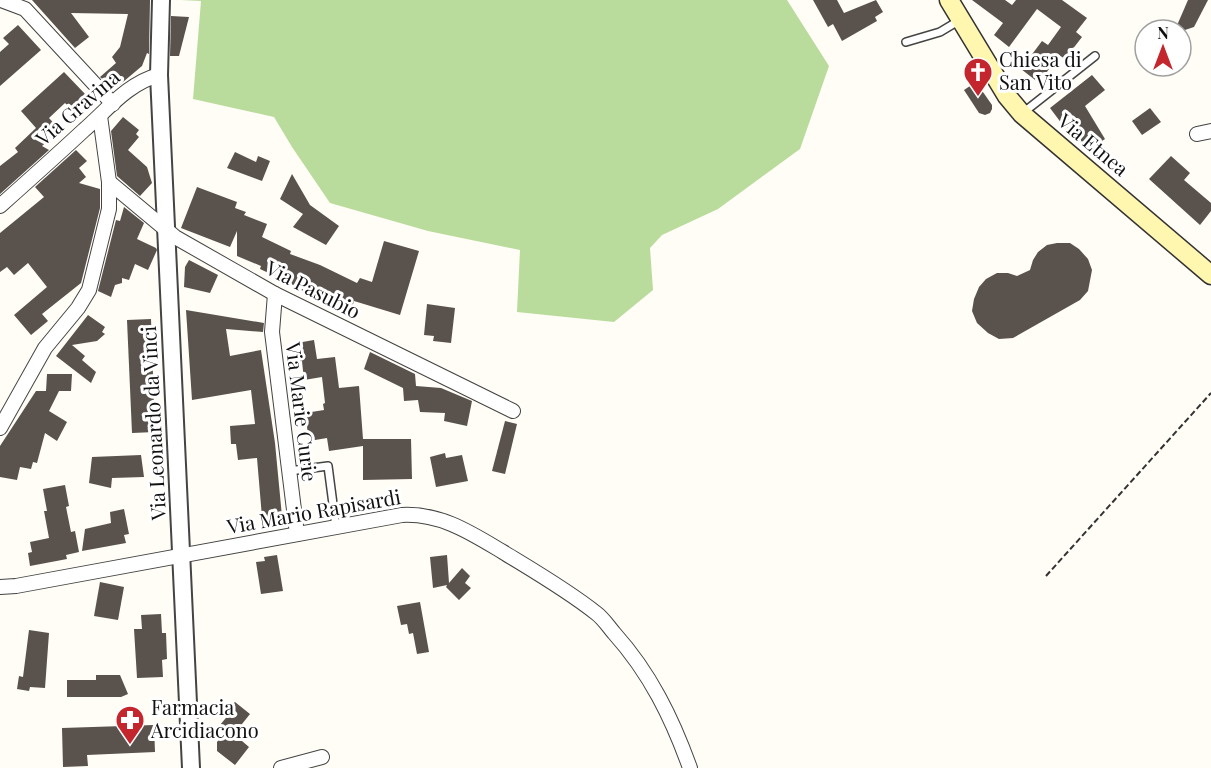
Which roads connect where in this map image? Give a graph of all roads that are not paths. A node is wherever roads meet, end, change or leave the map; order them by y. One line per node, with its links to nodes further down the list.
1 (1, 0): 8 (street)
2 (160, 0): 7 (street)
3 (949, 0): 4 (main road, Via Etnea)
4 (960, 20): 5 (lane); 9 (main road, Via Etnea)
5 (906, 42)
6 (1095, 56): 9 (lane)
7 (159, 75): 8 (street, Via Gravina); 13 (street, Via Leonardo da Vinci)
8 (112, 104): 10 (street, Via Gravina)
9 (1022, 114): 14 (main road, Via Etnea)
10 (100, 116): 11 (street); 12 (street, Via Gravina)
11 (109, 182): 13 (street, Via Pasubio); 17 (street)
12 (0, 206)
13 (165, 227): 15 (street, Via Pasubio); 21 (street, Via Leonardo da Vinci)
14 (1211, 275)
15 (275, 294): 16 (street, Via Pasubio); 18 (street, Via Marie Curie)
16 (513, 411)
17 (0, 428)
18 (289, 471): 19 (lane); 20 (street, Via Marie Curie)
19 (336, 527): 20 (street, Via Mario Rapisardi); 26 (street, Via Mario Rapisardi)
20 (297, 534): 21 (street, Via Mario Rapisardi)
21 (182, 554): 22 (street, Via Mario Rapisardi); 24 (street, Via Leonardo da Vinci)
22 (0, 587)
23 (322, 757): 25 (street)
24 (191, 768)
25 (281, 768)
26 (690, 768)

